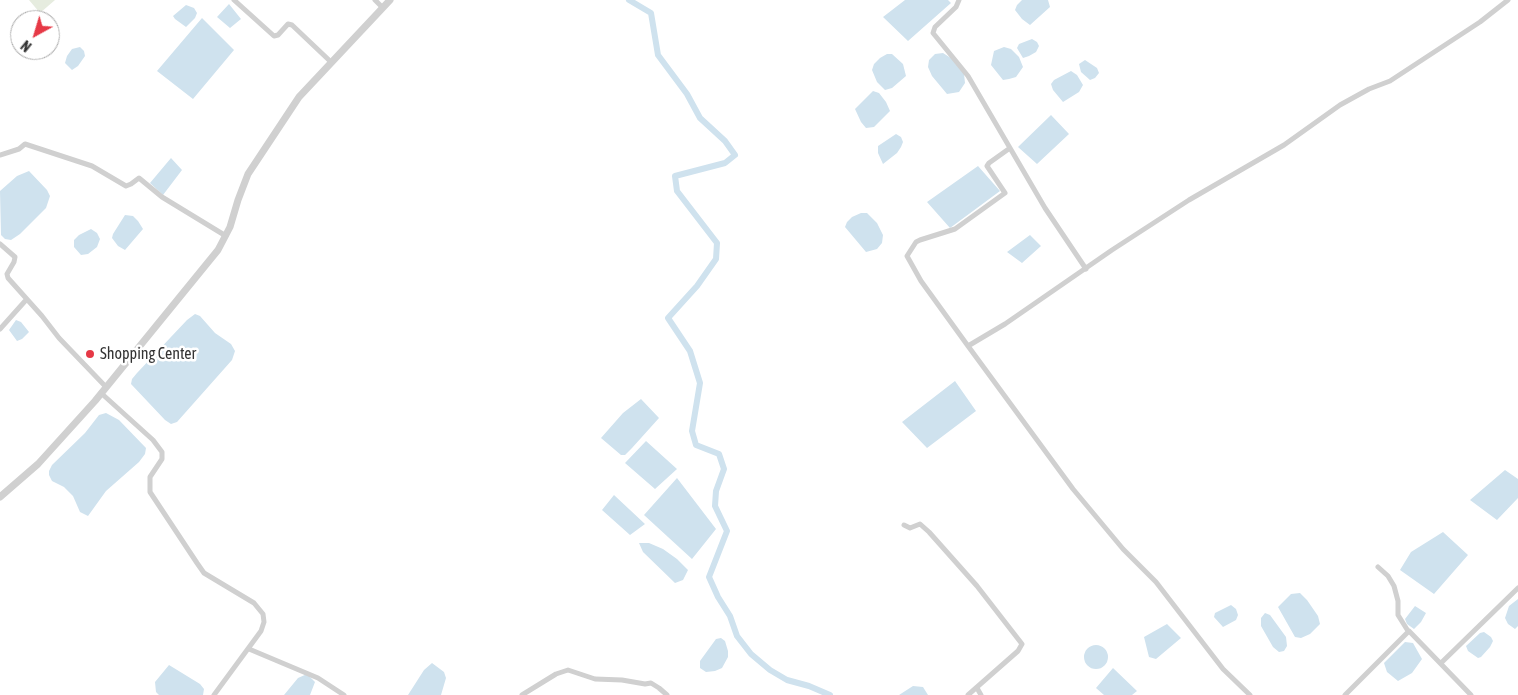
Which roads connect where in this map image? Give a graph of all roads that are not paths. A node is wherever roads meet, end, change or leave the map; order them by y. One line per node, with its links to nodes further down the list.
1 (234, 0): 7 (street)
2 (375, 0): 6 (street)
3 (390, 0): 6 (street)
4 (958, 0): 8 (street)
5 (1508, 0): 12 (street)
6 (383, 8): 7 (street)
7 (331, 62): 10 (street)
8 (1010, 148): 12 (street); 15 (street)
9 (0, 155): 10 (street)
10 (226, 236): 16 (street)
11 (0, 244): 13 (street)
12 (1086, 269): 15 (street)
13 (26, 300): 14 (street); 16 (street)
14 (0, 329)
15 (968, 346): 31 (street)
16 (104, 390): 17 (street); 22 (street)
17 (0, 497)
18 (904, 525): 24 (street)
19 (1378, 567): 21 (street)
20 (1518, 588): 23 (street)
21 (1408, 632): 23 (street); 32 (street)
22 (249, 649): 25 (street); 26 (street)
23 (1441, 663): 33 (street)
24 (977, 688): 29 (street); 30 (street)
25 (214, 695)
26 (344, 695)
27 (522, 695): 28 (street)
28 (667, 695)
29 (968, 695)
30 (981, 695)
31 (1250, 695)
32 (1345, 695)
33 (1471, 695)

